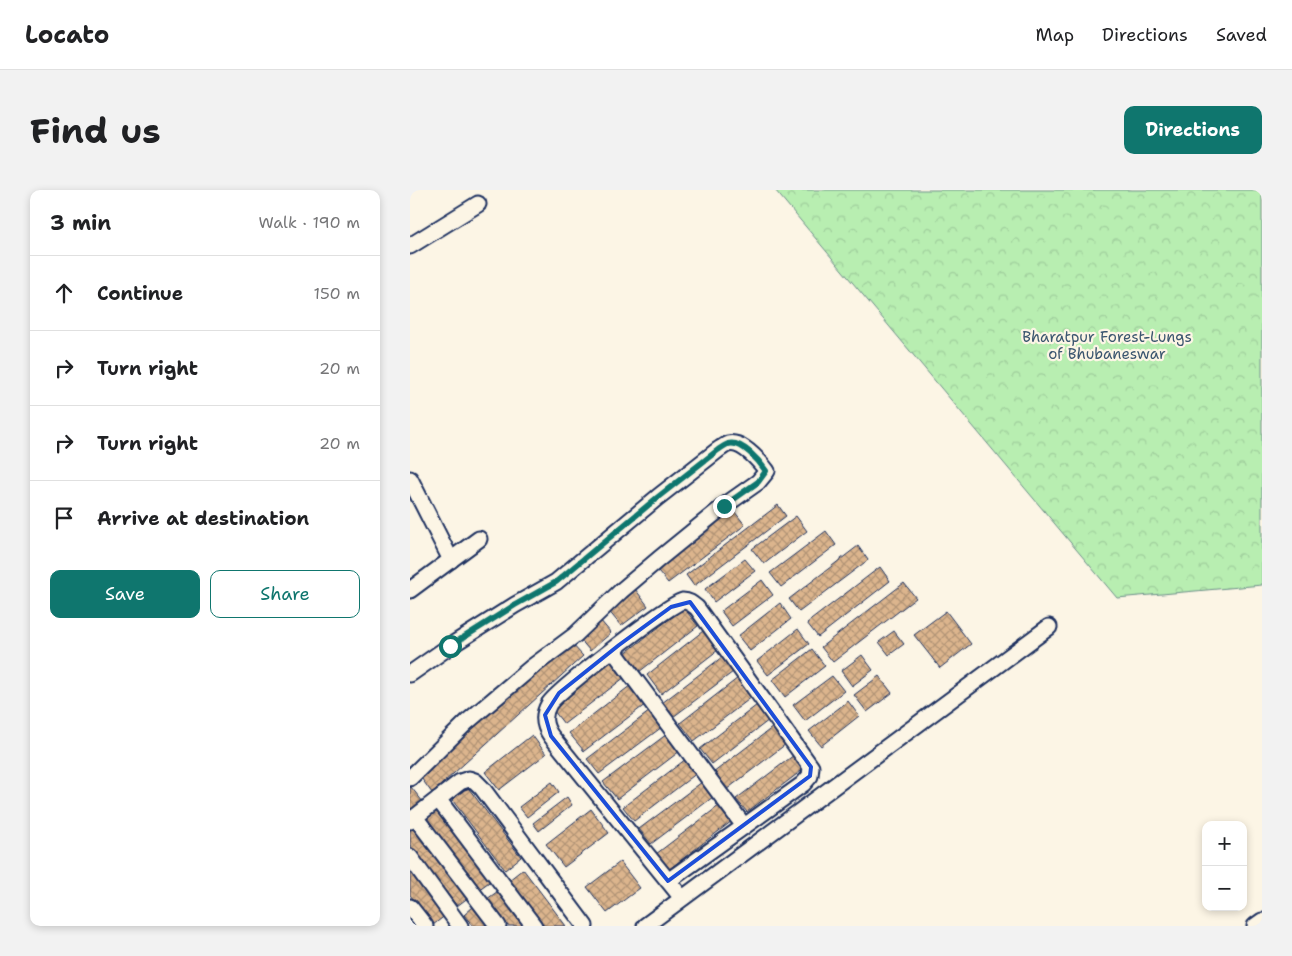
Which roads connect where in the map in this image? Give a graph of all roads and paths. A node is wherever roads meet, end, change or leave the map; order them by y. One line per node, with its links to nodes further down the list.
1 (478, 204): 2 (street)
2 (410, 246)
3 (410, 478): 5 (street)
4 (479, 539): 5 (street)
5 (451, 560): 6 (street)
6 (410, 590)
7 (1049, 626): 16 (street)
8 (613, 650): 13 (street); 13 (street); 15 (street)
9 (410, 674): 10 (street)
10 (410, 776)
11 (438, 798): 12 (street); 22 (street); 23 (street)
12 (412, 819): 21 (street)
13 (744, 826): 15 (street)
14 (410, 857): 20 (street)
15 (668, 881): 16 (street)
16 (682, 898): 24 (street)
17 (410, 907): 19 (street)
18 (1262, 921): 25 (street)
19 (425, 926)
20 (460, 926)
21 (498, 926)
22 (534, 926)
23 (585, 926)
24 (645, 926)
25 (1254, 926)

